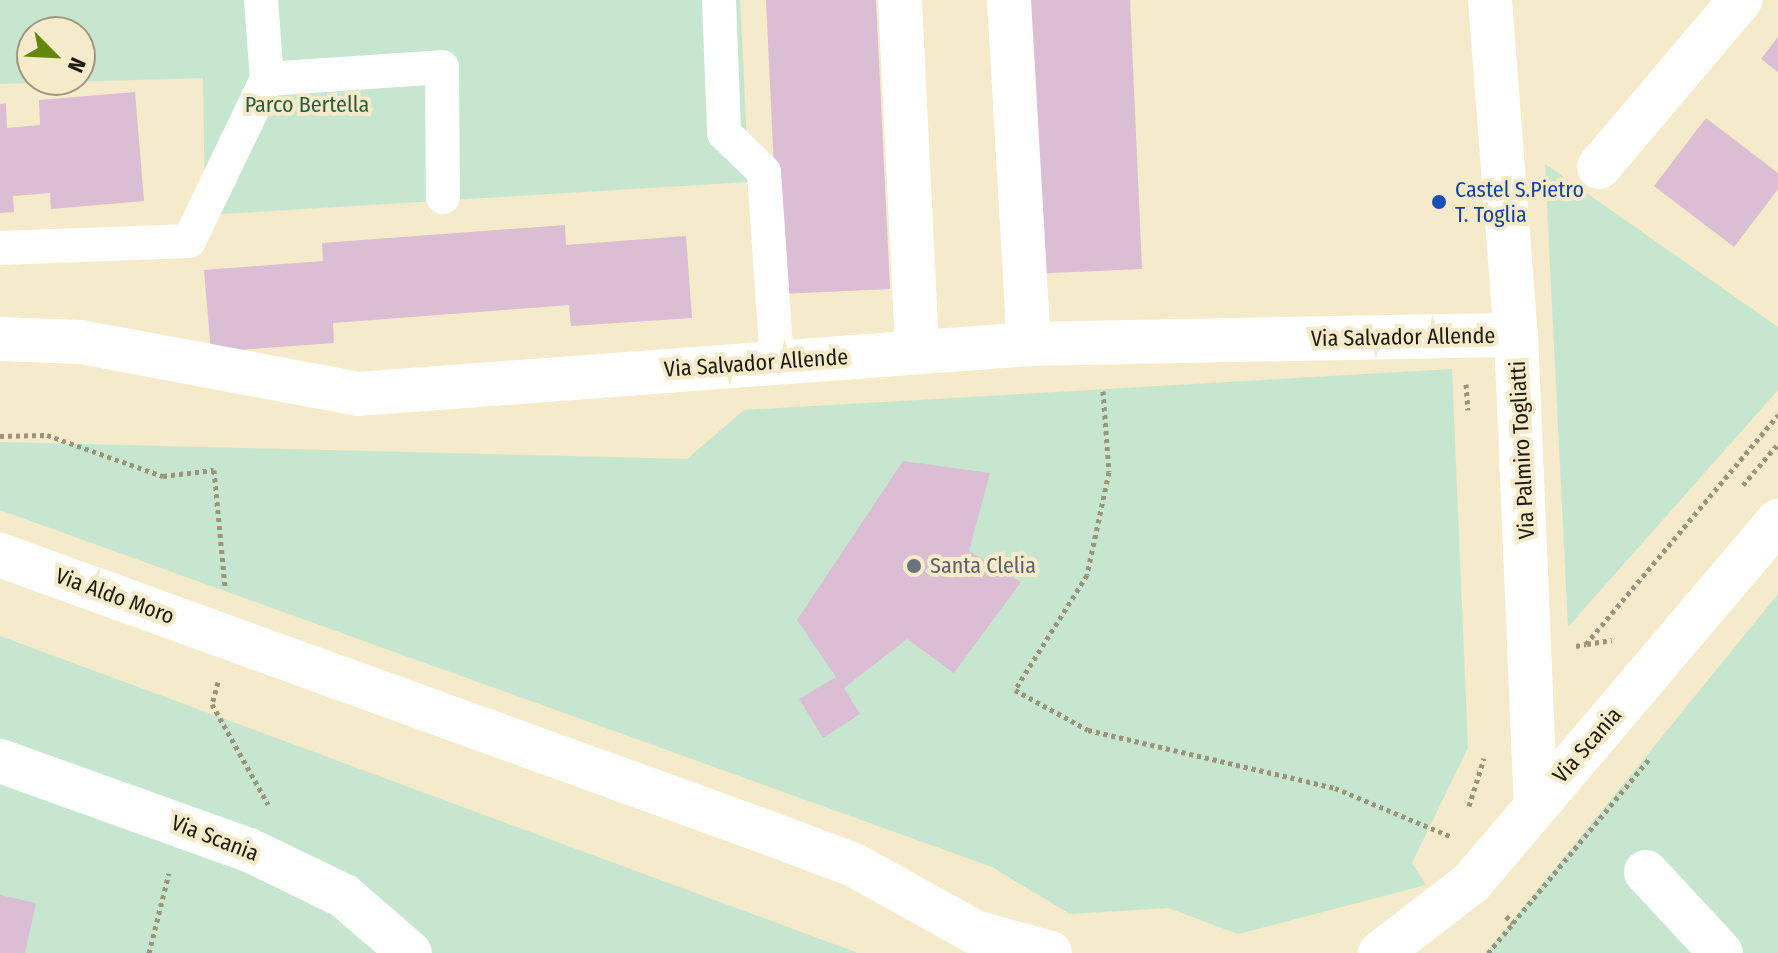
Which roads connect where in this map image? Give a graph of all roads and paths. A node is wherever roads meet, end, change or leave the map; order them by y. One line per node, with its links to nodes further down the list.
1 (261, 0): 7 (street)
2 (719, 0): 16 (street)
3 (900, 0): 15 (street)
4 (1009, 0): 14 (street)
5 (1490, 0): 12 (street, Via Palmiro Togliatti)
6 (1740, 0): 8 (street)
7 (267, 79): 9 (street); 10 (street)
8 (1599, 167)
9 (443, 197)
10 (0, 248)
11 (1459, 335): 12 (street, Via Salvador Allende); 14 (street, Via Salvador Allende); 19 (path)
12 (1516, 335): 24 (street, Via Palmiro Togliatti)
13 (0, 339): 16 (street, Via Salvador Allende)
14 (1029, 344): 15 (street, Via Salvador Allende)
15 (917, 351): 16 (street, Via Salvador Allende)
16 (777, 362)
17 (1118, 382): 32 (path)
18 (1778, 415): 24 (path)
19 (1468, 416)
20 (0, 436): 23 (path)
21 (1778, 521): 27 (street, Via Scania)
22 (0, 555): 23 (street, Via Aldo Moro)
23 (230, 637): 28 (path); 36 (street, Via Aldo Moro)
24 (1532, 652): 27 (street, Via Palmiro Togliatti)
25 (1488, 743): 29 (path)
26 (0, 761): 31 (street, Via Scania)
27 (1536, 804): 34 (street, Via Scania)
28 (272, 810)
29 (1466, 811)
30 (1458, 824): 32 (path)
31 (182, 825): 37 (path); 38 (street, Via Scania)
32 (1451, 836): 34 (path)
33 (1646, 872): 42 (street)
34 (1471, 883): 40 (street, Via Scania)
35 (1513, 923): 41 (path)
36 (980, 942): 39 (street, Via Aldo Moro)
37 (149, 953)
38 (410, 953)
39 (1050, 953)
40 (1380, 953)
41 (1488, 953)
42 (1721, 953)

